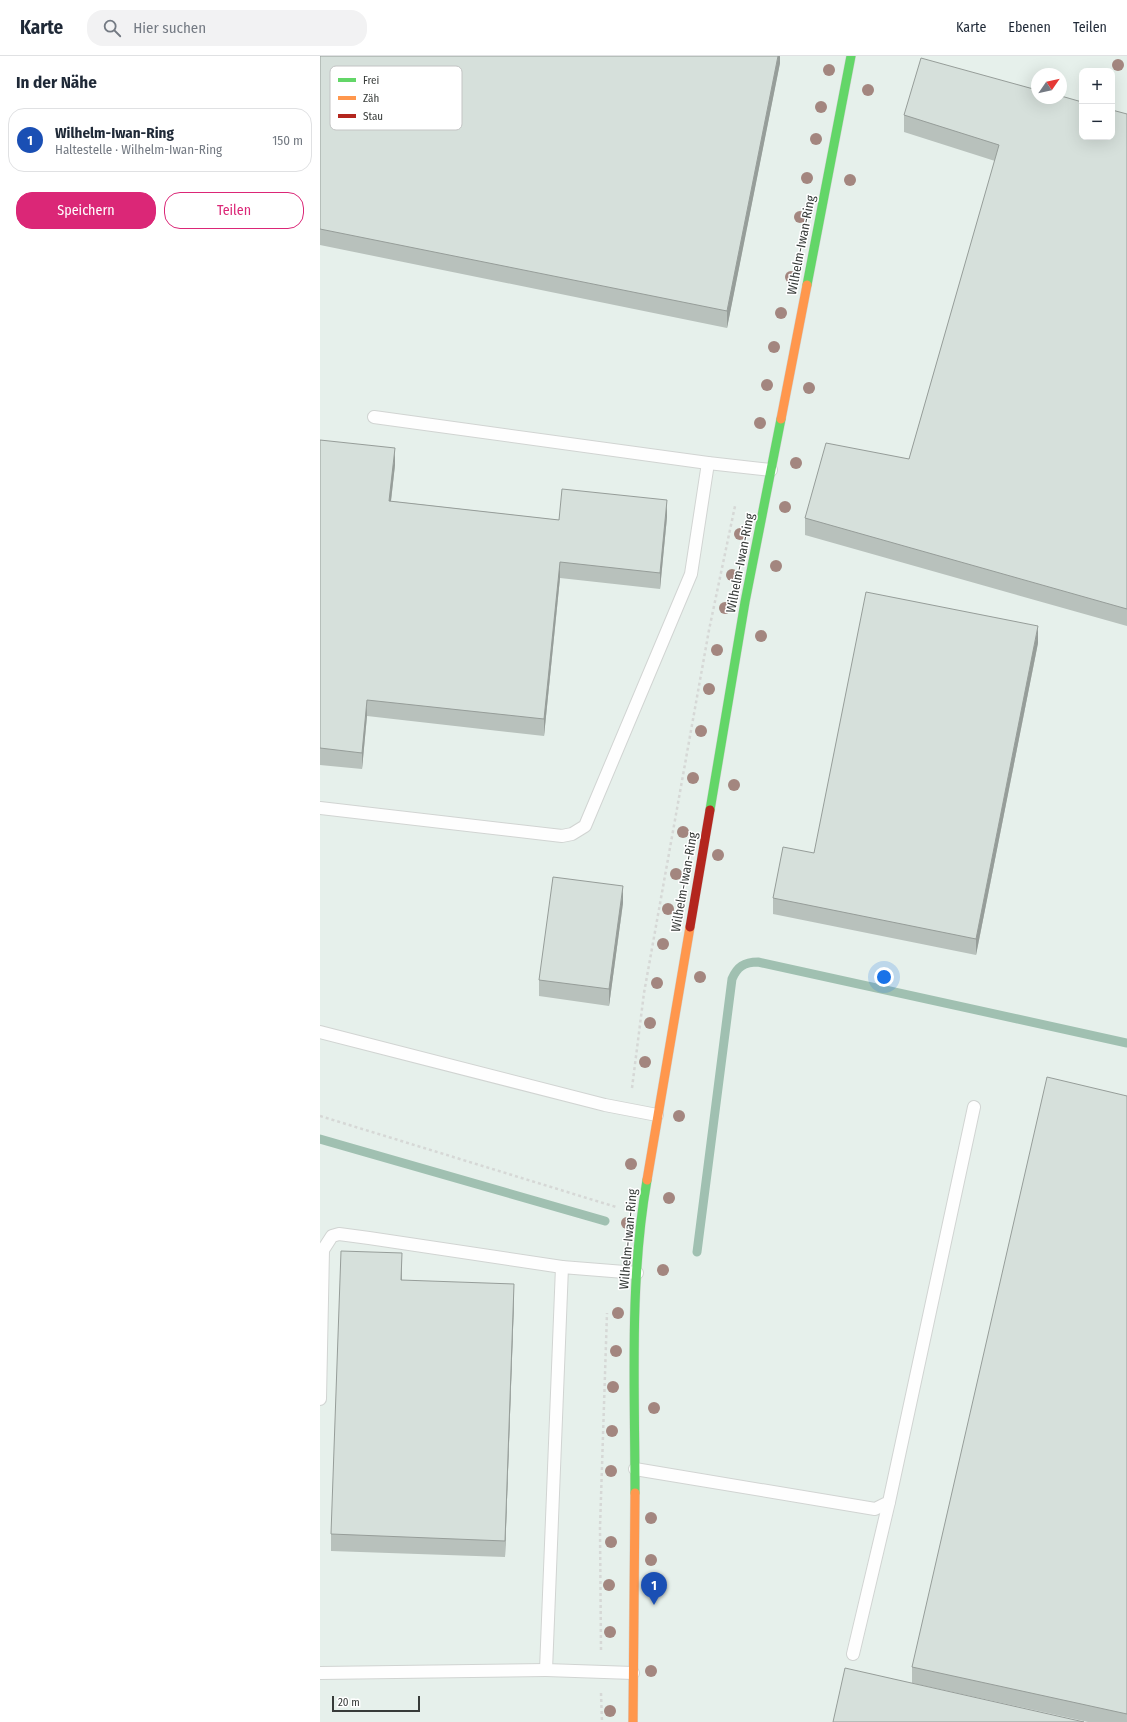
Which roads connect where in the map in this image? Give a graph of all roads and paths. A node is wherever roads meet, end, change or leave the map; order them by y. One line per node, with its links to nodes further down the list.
1 (851, 56): 4 (street, Wilhelm-Iwan-Ring)
2 (374, 417): 3 (lane)
3 (708, 463): 4 (lane); 5 (lane)
4 (771, 470): 8 (street, Wilhelm-Iwan-Ring)
5 (320, 808)
6 (320, 1032): 8 (lane)
7 (974, 1107): 15 (lane)
8 (658, 1115): 10 (street, Wilhelm-Iwan-Ring)
9 (320, 1116): 10 (path)
10 (641, 1214): 12 (street, Wilhelm-Iwan-Ring)
11 (562, 1267): 12 (lane); 13 (lane); 17 (lane)
12 (637, 1273): 14 (street, Wilhelm-Iwan-Ring)
13 (320, 1399)
14 (635, 1469): 15 (lane); 19 (street, Wilhelm-Iwan-Ring)
15 (889, 1502): 16 (lane)
16 (853, 1654)
17 (546, 1670): 18 (lane); 19 (lane)
18 (320, 1673)
19 (633, 1674): 20 (street, Wilhelm-Iwan-Ring)
20 (633, 1722)

